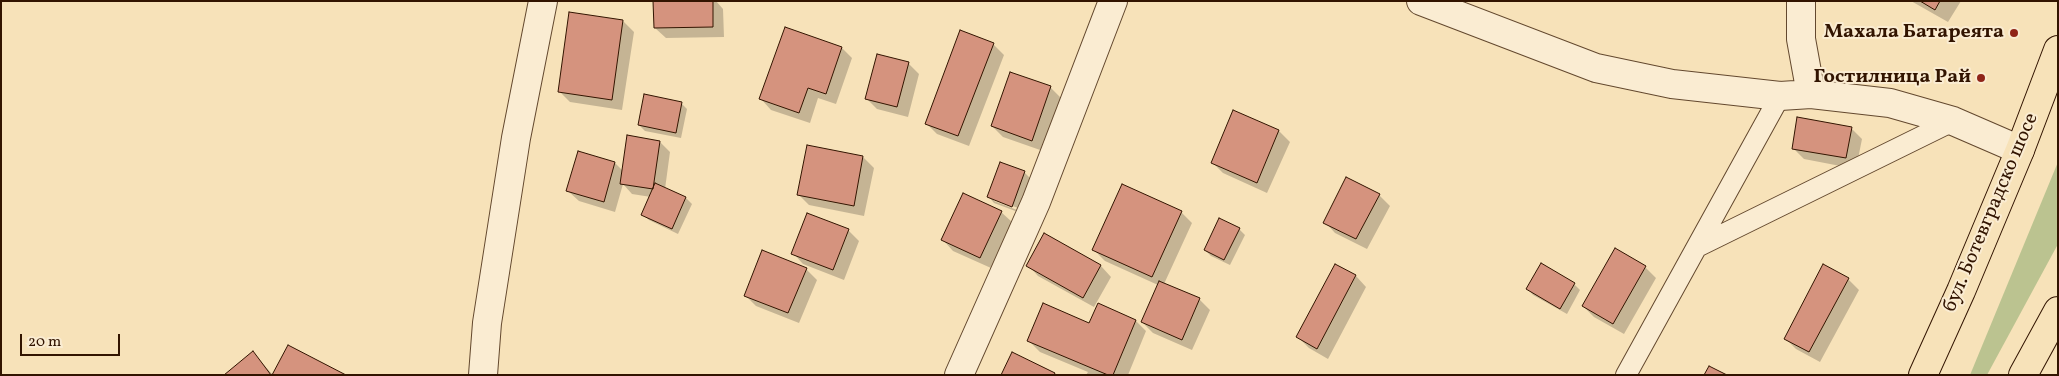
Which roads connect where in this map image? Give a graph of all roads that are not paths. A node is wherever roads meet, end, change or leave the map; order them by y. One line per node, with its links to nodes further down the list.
1 (543, 1): 13 (street)
2 (1113, 1): 14 (street)
3 (1421, 1): 7 (street)
4 (1801, 1): 6 (street)
5 (2058, 50): 9 (main road, бул. Ботевградско шосе)
6 (1811, 94): 7 (street); 8 (street)
7 (1780, 96): 10 (lane)
8 (1953, 121): 9 (street); 10 (lane)
9 (2020, 150): 12 (main road, бул. Ботевградско шосе)
10 (1697, 246): 15 (lane)
11 (2058, 311): 16 (main road)
12 (1925, 372)
13 (483, 375)
14 (959, 375)
15 (1626, 375)
16 (2023, 375)

